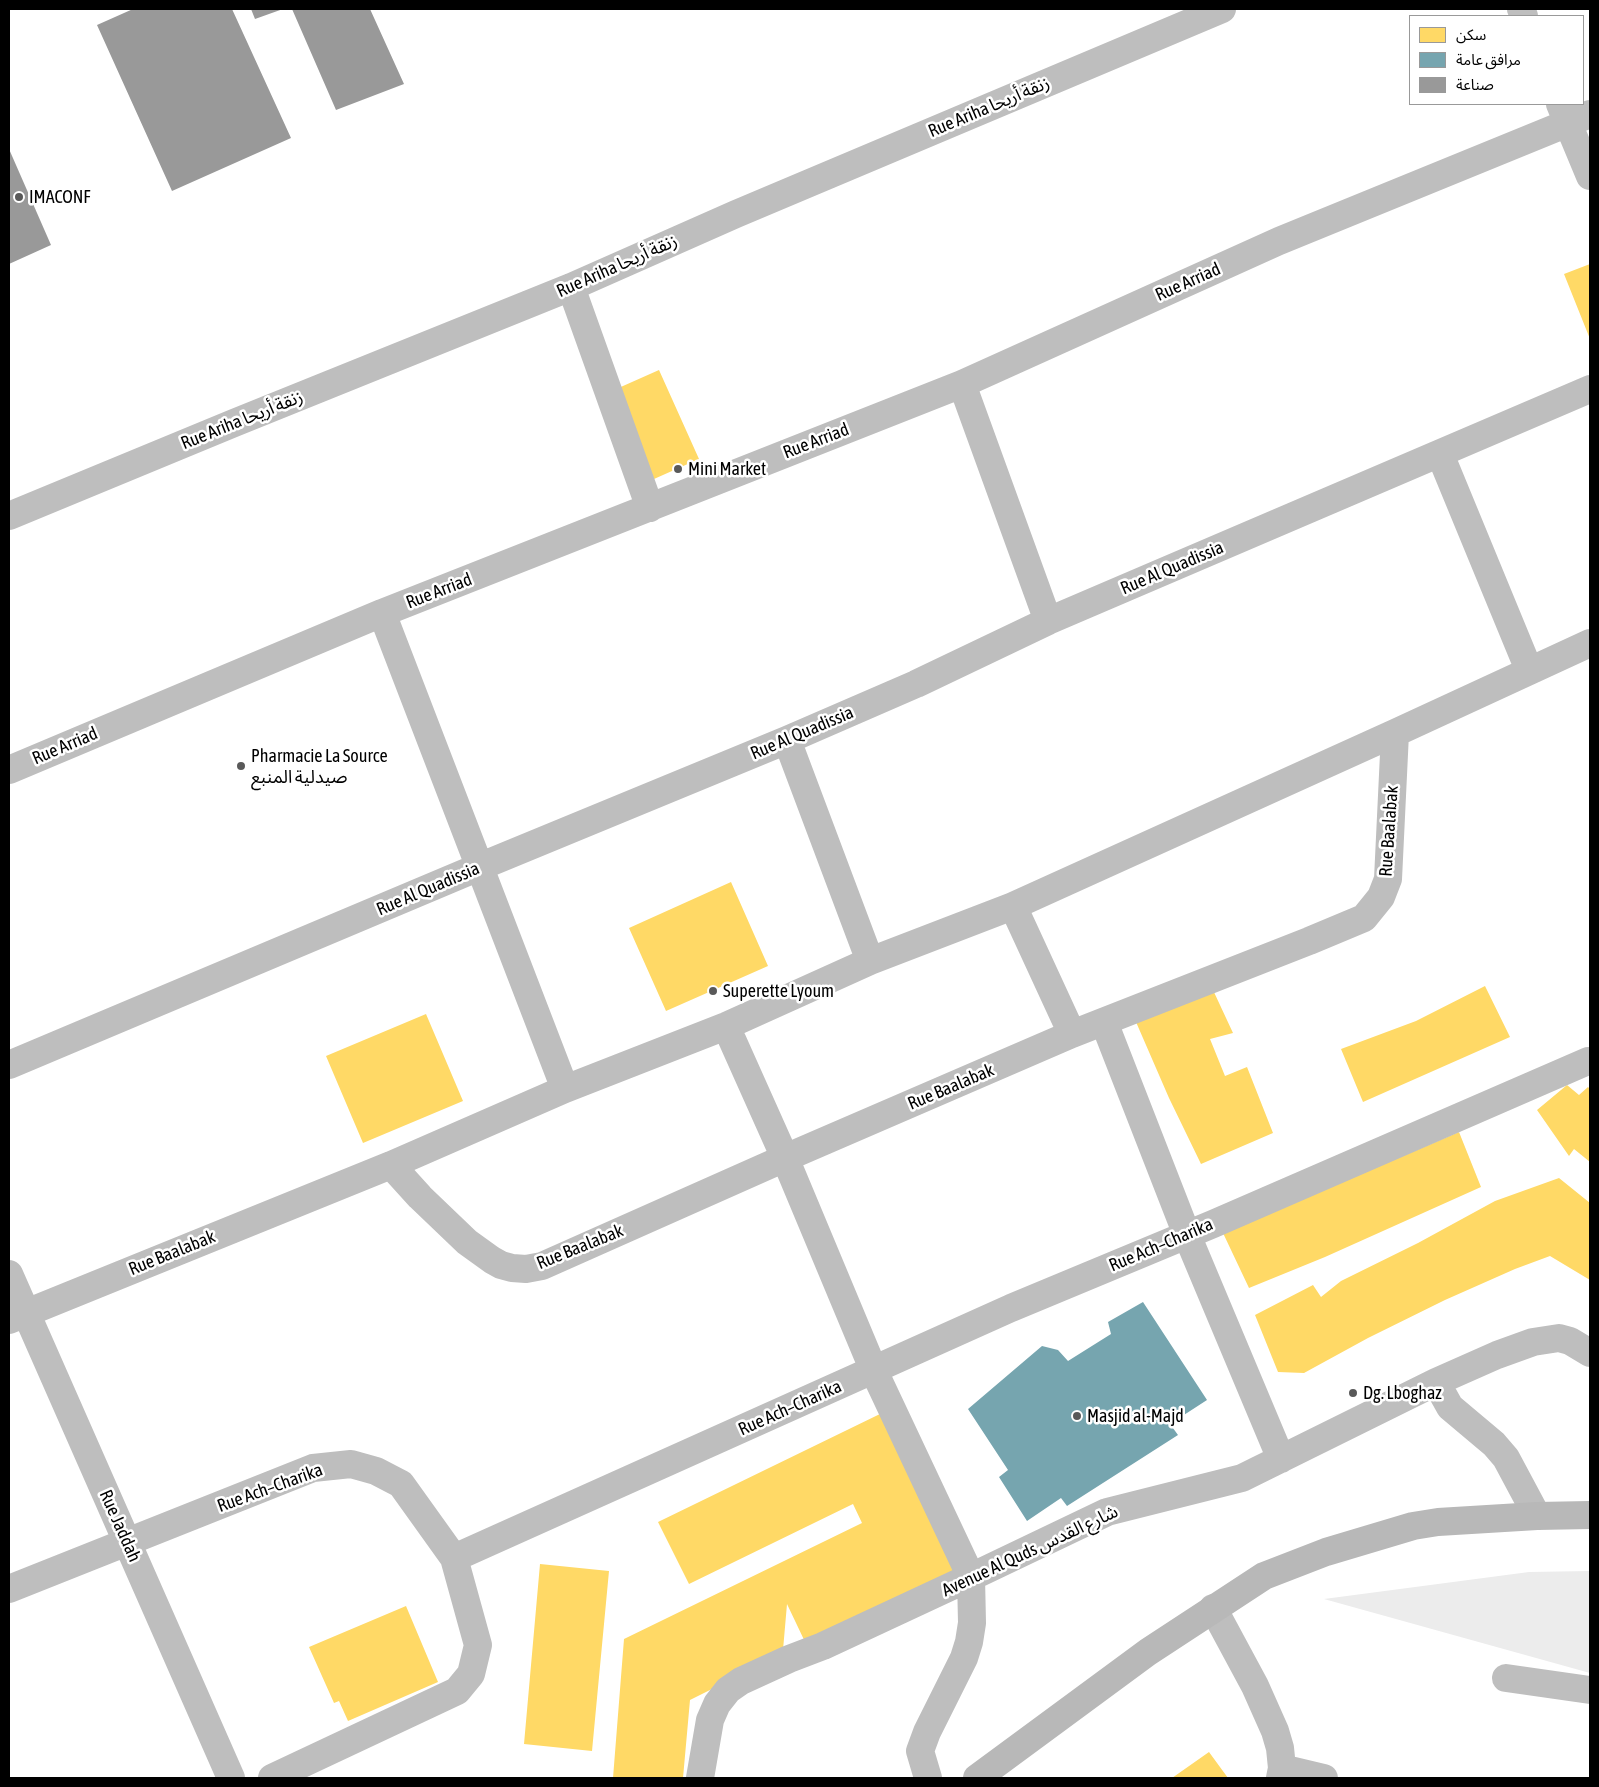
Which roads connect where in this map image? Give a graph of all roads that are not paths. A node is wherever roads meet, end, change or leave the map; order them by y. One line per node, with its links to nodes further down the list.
1 (1222, 9): 4 (street, Rue Ariha زنقة أريحا)
2 (1572, 114): 3 (street); 5 (street, Rue Arriad)
3 (1590, 176)
4 (571, 287): 8 (street); 9 (street, Rue Ariha زنقة أريحا)
5 (962, 384): 8 (street, Rue Arriad); 11 (street)
6 (1590, 389): 7 (street, Rue Al Quadissia)
7 (1440, 454): 11 (street, Rue Al Quadissia); 13 (street)
8 (650, 508): 10 (street, Rue Arriad)
9 (9, 516)
10 (382, 613): 16 (street, Rue Arriad); 17 (street)
11 (1048, 621): 15 (street, Rue Al Quadissia)
12 (1590, 643): 13 (street, Rue Baalabak)
13 (1529, 670): 14 (street, Rue Baalabak)
14 (1395, 733): 18 (street, Rue Baalabak); 20 (street, Rue Baalabak)
15 (787, 740): 17 (street, Rue Al Quadissia); 19 (street)
16 (9, 770)
17 (479, 867): 24 (street, Rue Al Quadissia); 25 (street)
18 (1013, 906): 19 (street, Rue Baalabak); 22 (street)
19 (870, 961): 21 (street, Rue Baalabak)
20 (1104, 1022): 22 (street, Rue Baalabak); 28 (street)
21 (726, 1026): 25 (street, Rue Baalabak); 26 (street)
22 (1072, 1034): 26 (street, Rue Baalabak)
23 (1589, 1058): 28 (street, Rue Ach–Charika)
24 (9, 1065)
25 (565, 1089): 27 (street, Rue Baalabak)
26 (785, 1158): 27 (street, Rue Baalabak); 32 (street)
27 (391, 1165): 30 (street, Rue Baalabak)
28 (1187, 1235): 32 (street, Rue Ach–Charika); 34 (street)
29 (9, 1274): 30 (street, Rue Jaddah)
30 (17, 1316): 37 (street, Rue Jaddah)
31 (1590, 1353): 33 (street, Avenue Al Quds شارع القدس)
32 (874, 1371): 38 (street, Rue Ach–Charika); 39 (street)
33 (1436, 1382): 34 (street, Avenue Al Quds شارع القدس); 36 (street)
34 (1280, 1459): 39 (street, Avenue Al Quds شارع القدس)
35 (1590, 1514): 36 (main road)
36 (1537, 1516): 41 (main road)
37 (127, 1542): 38 (street, Rue Ach–Charika); 40 (street, Rue Ach–Charika); 45 (street, Rue Jaddah)
38 (454, 1558): 46 (street)
39 (972, 1577): 47 (street, Avenue Al Quds شارع القدس); 48 (street)
40 (9, 1589)
41 (1213, 1608): 44 (street); 49 (main road)
42 (1506, 1678): 43 (street)
43 (1590, 1690)
44 (1281, 1773): 50 (street)
45 (231, 1778)
46 (272, 1778)
47 (700, 1778)
48 (928, 1778)
49 (977, 1778)
50 (1324, 1778)

